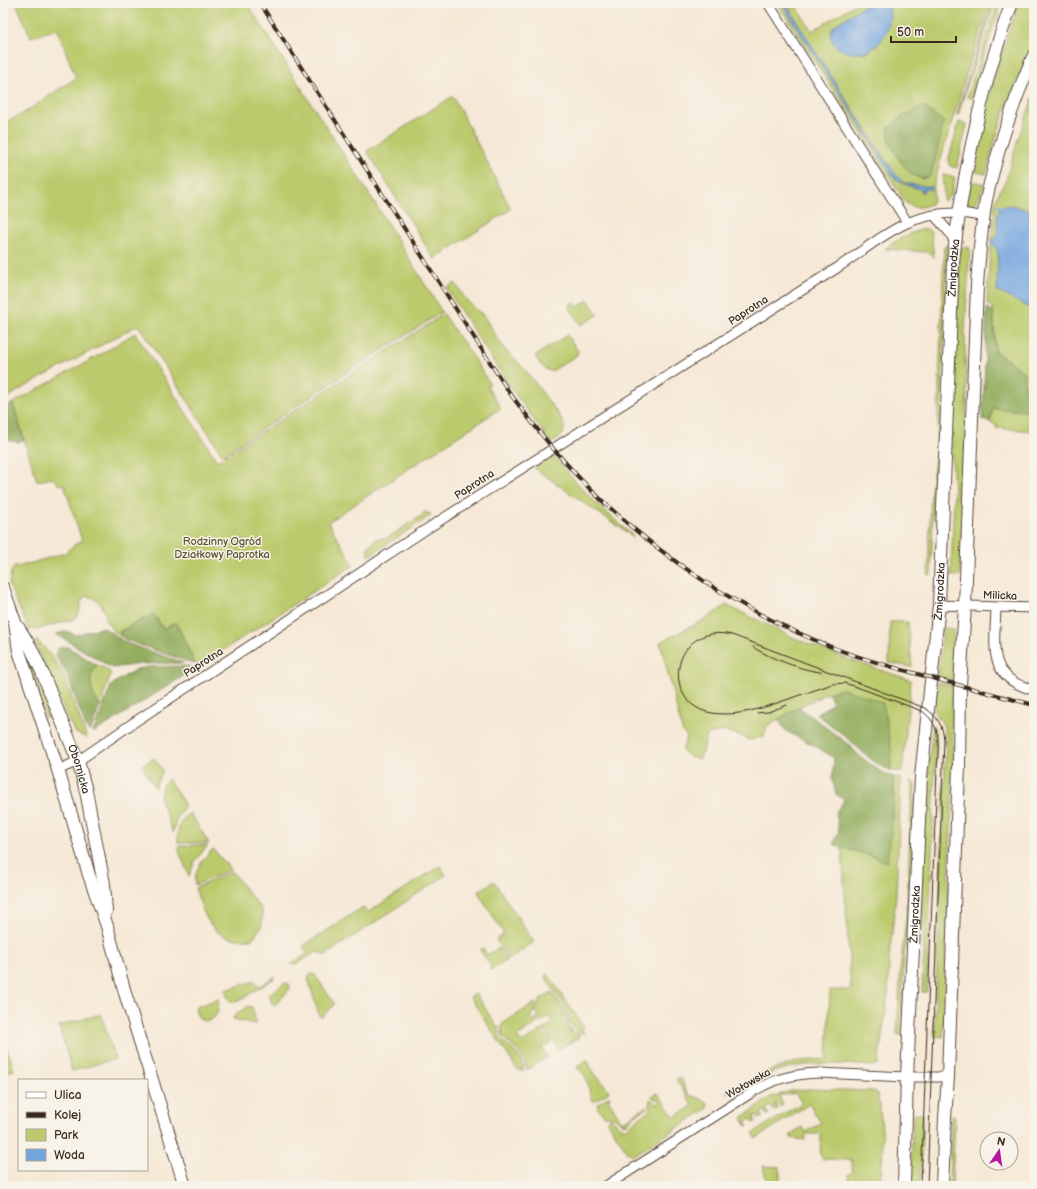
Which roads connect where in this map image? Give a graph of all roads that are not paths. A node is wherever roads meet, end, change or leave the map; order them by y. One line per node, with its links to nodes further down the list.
1 (768, 3): 7 (street)
2 (1012, 3): 4 (main road, Żmigrodzka)
3 (1034, 55): 6 (main road)
4 (958, 213): 5 (street, Paprotna); 6 (street, Paprotna); 8 (main road, Żmigrodzka)
5 (934, 215): 7 (street, Paprotna); 8 (street)
6 (984, 217): 11 (main road)
7 (907, 222): 16 (street, Paprotna)
8 (955, 243): 10 (main road, Żmigrodzka)
9 (3, 588): 14 (main road, Obornicka)
10 (939, 606): 11 (street, Milicka); 19 (main road, Żmigrodzka)
11 (965, 606): 12 (street, Milicka); 20 (main road)
12 (996, 607): 13 (street, Milicka); 15 (street)
13 (1034, 608)
14 (15, 622): 16 (main road, Obornicka); 17 (main road, Obornicka)
15 (1034, 690)
16 (78, 761): 17 (street, Paprotna); 18 (main road, Obornicka)
17 (58, 770): 18 (main road, Obornicka)
18 (107, 926): 21 (main road, Obornicka)
19 (907, 1077): 20 (street, Wołowska); 22 (street, Wołowska); 23 (main road, Żmigrodzka)
20 (948, 1077): 24 (main road)
21 (185, 1186)
22 (606, 1186)
23 (904, 1186)
24 (942, 1186)

